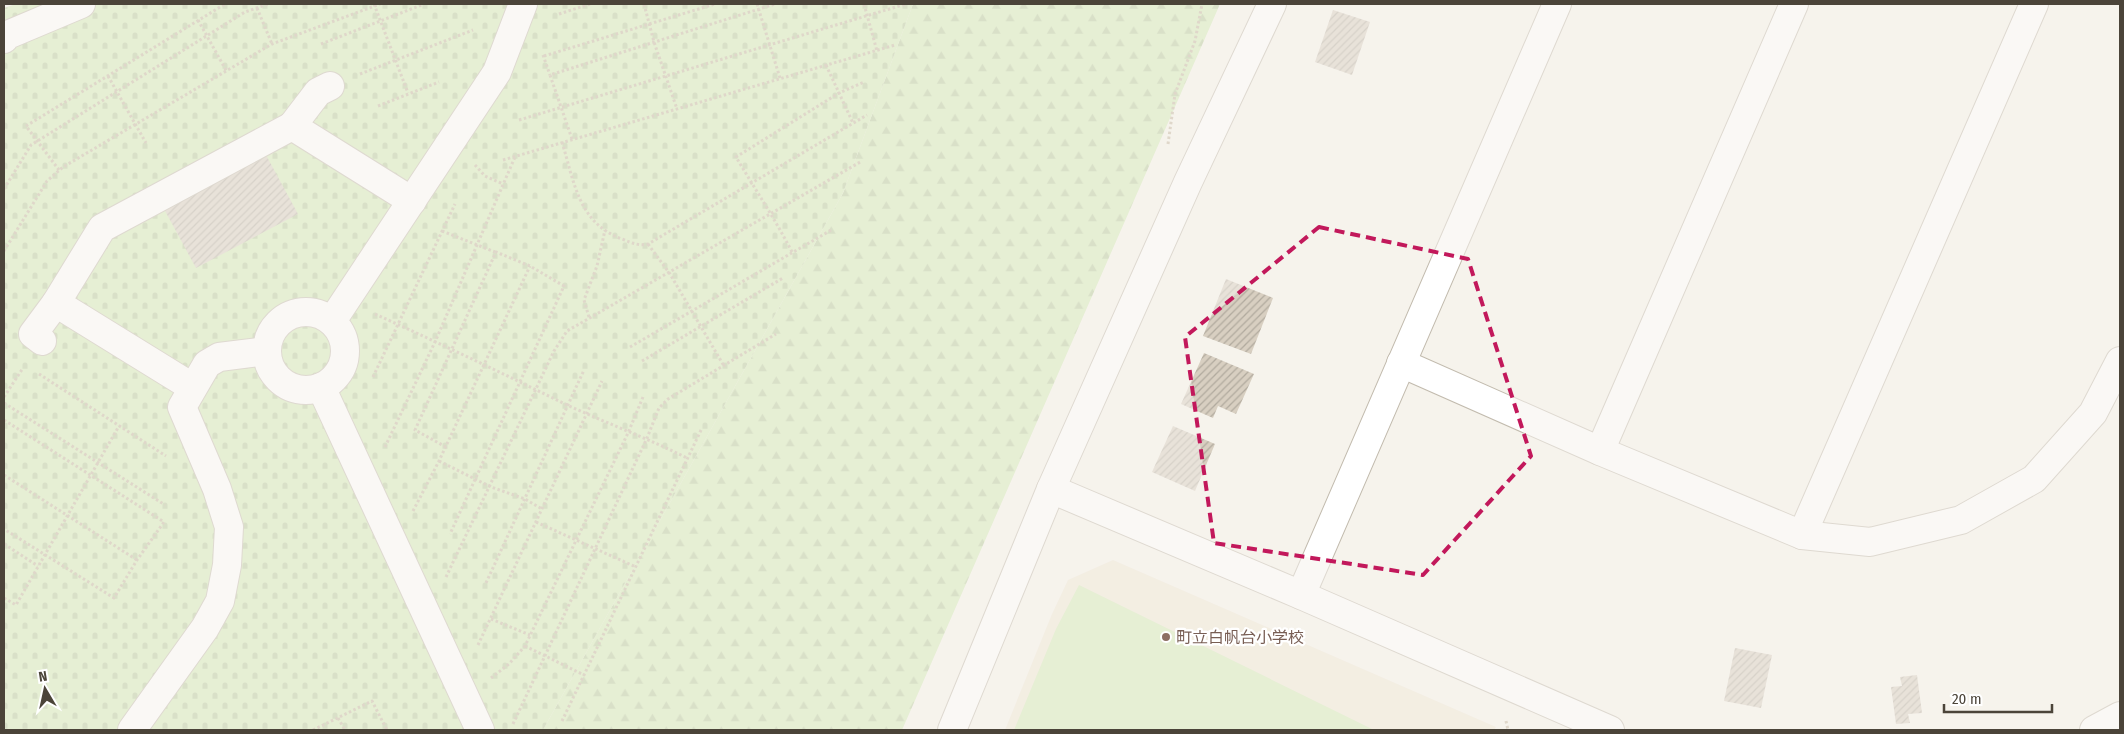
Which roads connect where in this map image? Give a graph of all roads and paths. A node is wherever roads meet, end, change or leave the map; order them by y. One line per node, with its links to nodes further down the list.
1 (81, 4): 29 (street)
2 (225, 4): 24 (path)
3 (268, 4): 20 (path)
4 (380, 4): 19 (path)
5 (424, 4): 25 (path)
6 (523, 4): 70 (street)
7 (590, 4): 22 (path)
8 (644, 4): 26 (path)
9 (715, 4): 26 (path)
10 (757, 4): 21 (path)
11 (775, 4): 21 (path)
12 (864, 4): 23 (path)
13 (906, 4): 23 (path)
14 (1202, 4): 66 (path)
15 (1272, 4): 66 (street)
16 (1557, 4): 99 (street)
17 (1794, 4): 122 (street)
18 (2034, 4): 141 (street)
19 (374, 5): 25 (path); 31 (path)
20 (257, 8): 28 (path); 31 (path)
21 (759, 9): 30 (path); 33 (path)
22 (559, 14)
23 (868, 15): 33 (path); 35 (path)
24 (198, 20): 28 (path); 41 (path)
25 (380, 21): 32 (path); 36 (path)
26 (650, 23): 30 (path); 39 (path)
27 (474, 30): 36 (path)
28 (206, 36): 38 (path); 46 (path)
29 (4, 37)
30 (654, 42): 39 (path); 40 (path)
31 (272, 44): 38 (path)
32 (322, 44)
33 (769, 44): 40 (path); 42 (path)
34 (894, 45): 35 (path)
35 (877, 51): 37 (path)
36 (395, 59): 45 (path); 47 (path)
37 (826, 65): 42 (path); 48 (path)
38 (227, 72): 55 (path)
39 (550, 75): 50 (path)
40 (666, 75): 50 (path); 51 (path)
41 (108, 76): 46 (path); 58 (path)
42 (780, 78): 51 (path)
43 (439, 82): 47 (path)
44 (864, 82): 48 (path)
45 (330, 86): 56 (street)
46 (116, 93): 55 (path); 58 (path)
47 (408, 93): 49 (path)
48 (839, 93): 54 (path); 67 (path)
49 (378, 106)
50 (561, 107): 53 (path); 57 (path)
51 (677, 109): 57 (path)
52 (867, 115): 54 (path)
53 (519, 120)
54 (854, 123): 67 (path)
55 (135, 125): 60 (path); 64 (path)
56 (292, 126): 70 (street); 84 (street)
57 (572, 139): 59 (path)
58 (38, 140): 64 (path); 69 (path)
59 (562, 142): 61 (path); 74 (path)
60 (146, 143)
61 (515, 156): 62 (path); 68 (path)
62 (503, 160)
63 (862, 161): 72 (path)
64 (59, 170): 78 (path)
65 (485, 176): 68 (path)
66 (1188, 182): 132 (street)
67 (751, 183): 72 (path); 76 (path)
68 (503, 184): 77 (path)
69 (4, 189)
70 (412, 201): 88 (street)
71 (455, 204): 75 (path)
72 (772, 214): 80 (path); 82 (path)
73 (833, 228): 80 (path)
74 (605, 230): 76 (path); 87 (path)
75 (442, 231): 77 (path); 89 (path)
76 (648, 244): 82 (path)
77 (476, 245): 79 (path); 93 (path)
78 (4, 252)
79 (496, 252): 81 (path); 95 (path)
80 (792, 252): 85 (path)
81 (530, 266): 101 (path); 107 (path)
82 (670, 274): 85 (path); 87 (path)
83 (783, 278): 90 (path)
84 (56, 303): 92 (street); 108 (street)
85 (692, 310): 90 (path); 94 (path)
86 (368, 311): 89 (path)
87 (589, 317): 110 (path)
88 (332, 321): 96 (street); 109 (street)
89 (398, 324): 93 (path); 105 (path)
90 (701, 326): 97 (path); 102 (path)
91 (776, 334): 102 (path)
92 (42, 340)
93 (435, 342): 95 (path); 127 (path)
94 (630, 347)
95 (451, 350): 101 (path); 121 (path)
96 (266, 352): 108 (street); 109 (street)
97 (642, 361)
98 (2120, 361): 141 (street)
99 (1401, 363): 122 (street); 150 (street)
100 (25, 366): 111 (path)
101 (484, 366): 107 (path); 121 (path)
102 (724, 366): 120 (path)
103 (33, 370): 117 (path)
104 (584, 370): 114 (path)
105 (373, 377)
106 (602, 381): 115 (path)
107 (520, 382): 110 (path); 130 (path)
108 (192, 387): 165 (street)
109 (321, 387): 127 (street)
110 (536, 389): 114 (path); 131 (path)
111 (4, 397)
112 (643, 397): 119 (path)
113 (4, 403): 126 (path)
114 (567, 405): 115 (path); 133 (path)
115 (587, 412): 119 (path); 135 (path)
116 (4, 420): 129 (path)
117 (119, 426): 124 (path); 126 (path)
118 (702, 428): 123 (path)
119 (628, 433): 120 (path); 142 (path)
120 (647, 438): 123 (path); 144 (path)
121 (446, 447): 125 (path)
122 (1600, 451): 141 (street)
123 (687, 458): 148 (path)
124 (171, 459)
125 (439, 461): 130 (path); 136 (path)
126 (98, 462): 129 (path); 134 (path)
127 (358, 463): 151 (street)
128 (4, 475): 137 (path)
129 (91, 475): 137 (path); 146 (path)
130 (476, 478): 131 (path); 140 (path)
131 (491, 487): 133 (path); 151 (path)
132 (1051, 488): 150 (street); 170 (street)
133 (525, 500): 135 (path); 149 (path)
134 (164, 505)
135 (542, 509): 138 (path)
136 (415, 510)
137 (68, 515): 145 (path); 146 (path)
138 (536, 522): 142 (path); 153 (path)
139 (4, 529): 145 (path)
140 (450, 534)
141 (1802, 535)
142 (576, 540): 144 (path); 154 (path)
143 (4, 544): 147 (path)
144 (596, 547): 148 (path); 157 (path)
145 (45, 555): 146 (path); 147 (path)
146 (137, 560)
147 (38, 566): 152 (path)
148 (636, 567): 158 (path)
149 (486, 583)
150 (1301, 595): 172 (street)
151 (417, 596): 159 (street)
152 (4, 598)
153 (491, 619): 154 (path); 156 (path)
154 (530, 635): 155 (path)
155 (525, 646): 157 (path); 159 (path)
156 (473, 653)
157 (544, 656): 158 (path); 164 (path)
158 (584, 675): 162 (path)
159 (462, 693): 169 (street)
160 (2120, 716): 173 (street)
161 (338, 718): 166 (path); 167 (path); 168 (path)
162 (562, 721)
163 (1506, 721): 171 (path)
164 (511, 728)
165 (132, 730)
166 (313, 730)
167 (345, 730)
168 (387, 730)
169 (480, 730)
170 (952, 730)
171 (1508, 730)
172 (1610, 730)
173 (2094, 730)

